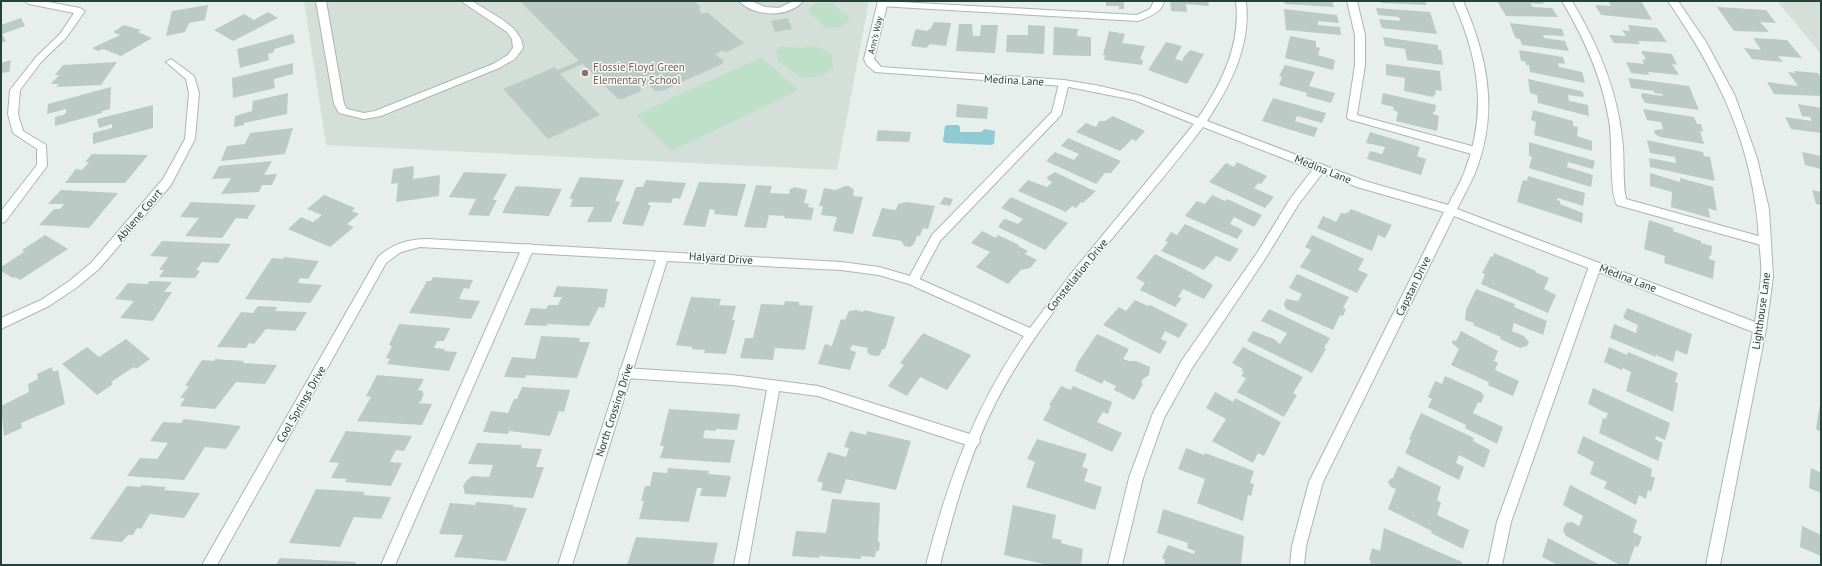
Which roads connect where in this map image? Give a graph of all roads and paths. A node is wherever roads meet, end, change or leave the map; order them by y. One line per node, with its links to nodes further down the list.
1 (29, 1): 20 (street)
2 (321, 1): 3 (street)
3 (466, 1)
4 (744, 1): 5 (street)
5 (798, 1)
6 (1159, 1): 12 (street)
7 (1241, 1): 16 (street, Constellation Drive)
8 (1352, 1): 17 (street)
9 (1458, 1): 17 (street, Capstan Drive)
10 (1567, 1): 21 (street)
11 (1673, 1): 21 (street, Lighthouse Lane)
12 (883, 2): 14 (street, Ann's Way)
13 (171, 62): 27 (street, Abilene Court)
14 (873, 67): 15 (street, Medina Lane)
15 (1064, 83): 16 (street, Medina Lane); 26 (street)
16 (1201, 121): 18 (street, Medina Lane); 29 (street, Constellation Drive)
17 (1475, 151): 19 (street, Capstan Drive)
18 (1320, 168): 19 (street, Medina Lane); 38 (street)
19 (1450, 210): 25 (street, Medina Lane); 39 (street, Capstan Drive)
20 (1, 219)
21 (1765, 242): 28 (street, Lighthouse Lane)
22 (398, 248): 23 (street, Halyard Drive); 33 (street, Cool Springs Drive)
23 (528, 248): 24 (street, Halyard Drive); 34 (street)
24 (663, 255): 26 (street, Halyard Drive); 30 (street, North Crossing Drive)
25 (1595, 266): 28 (street, Medina Lane); 40 (street)
26 (913, 281): 29 (street, Halyard Drive)
27 (1, 324)
28 (1760, 329): 41 (street, Lighthouse Lane)
29 (1032, 334): 32 (street, Constellation Drive)
30 (625, 373): 31 (street); 35 (street, North Crossing Drive)
31 (774, 385): 32 (street); 36 (street)
32 (972, 441): 37 (street, Constellation Drive)
33 (209, 565)
34 (388, 565)
35 (565, 565)
36 (741, 565)
37 (933, 565)
38 (1115, 565)
39 (1297, 565)
40 (1495, 565)
41 (1713, 565)

